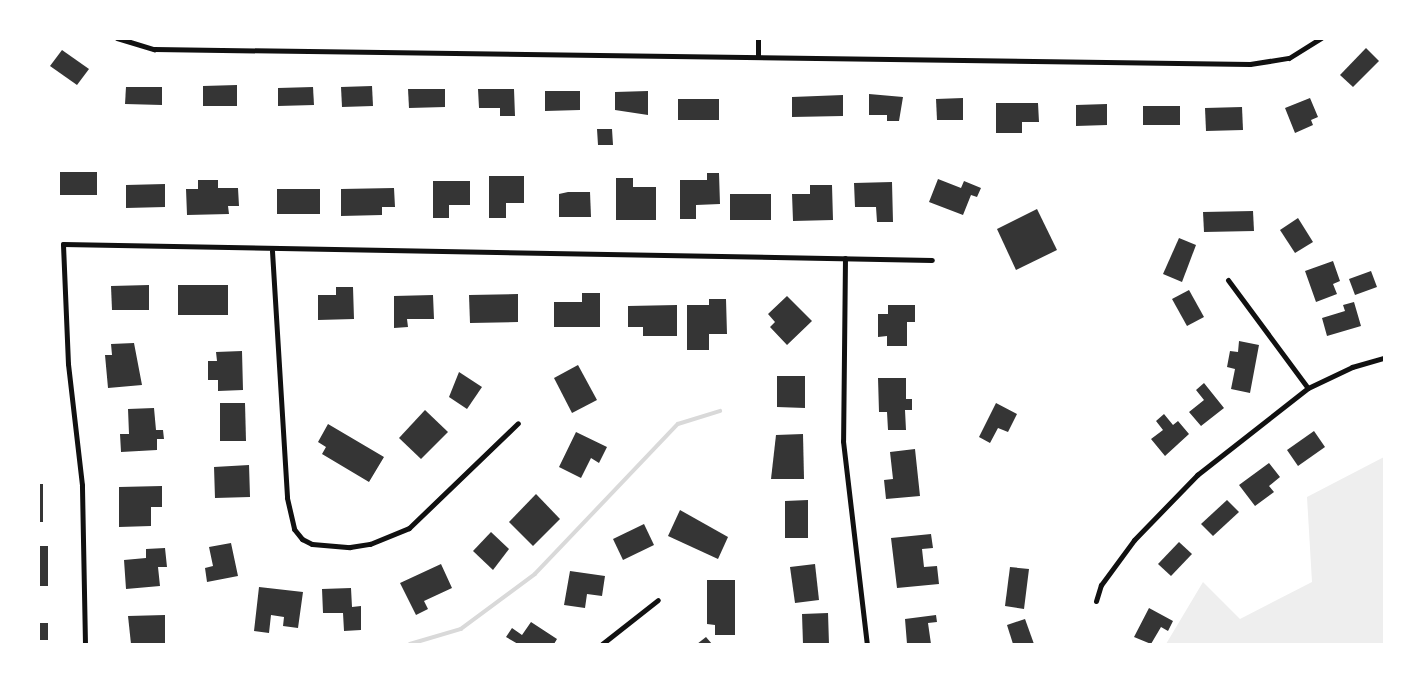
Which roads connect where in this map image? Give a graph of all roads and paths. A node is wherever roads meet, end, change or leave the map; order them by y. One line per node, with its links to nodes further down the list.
1 (117, 38): 4 (street)
2 (758, 38): 4 (street)
3 (1321, 38): 4 (street)
4 (758, 57)
5 (272, 251): 6 (street); 11 (street); 14 (street)
6 (845, 258): 7 (street); 16 (street)
7 (932, 260)
8 (1228, 280): 10 (street)
9 (1384, 358): 10 (street)
10 (1308, 388): 13 (street)
11 (518, 423)
12 (657, 600): 15 (street)
13 (1096, 601)
14 (85, 645)
15 (602, 645)
16 (867, 645)

